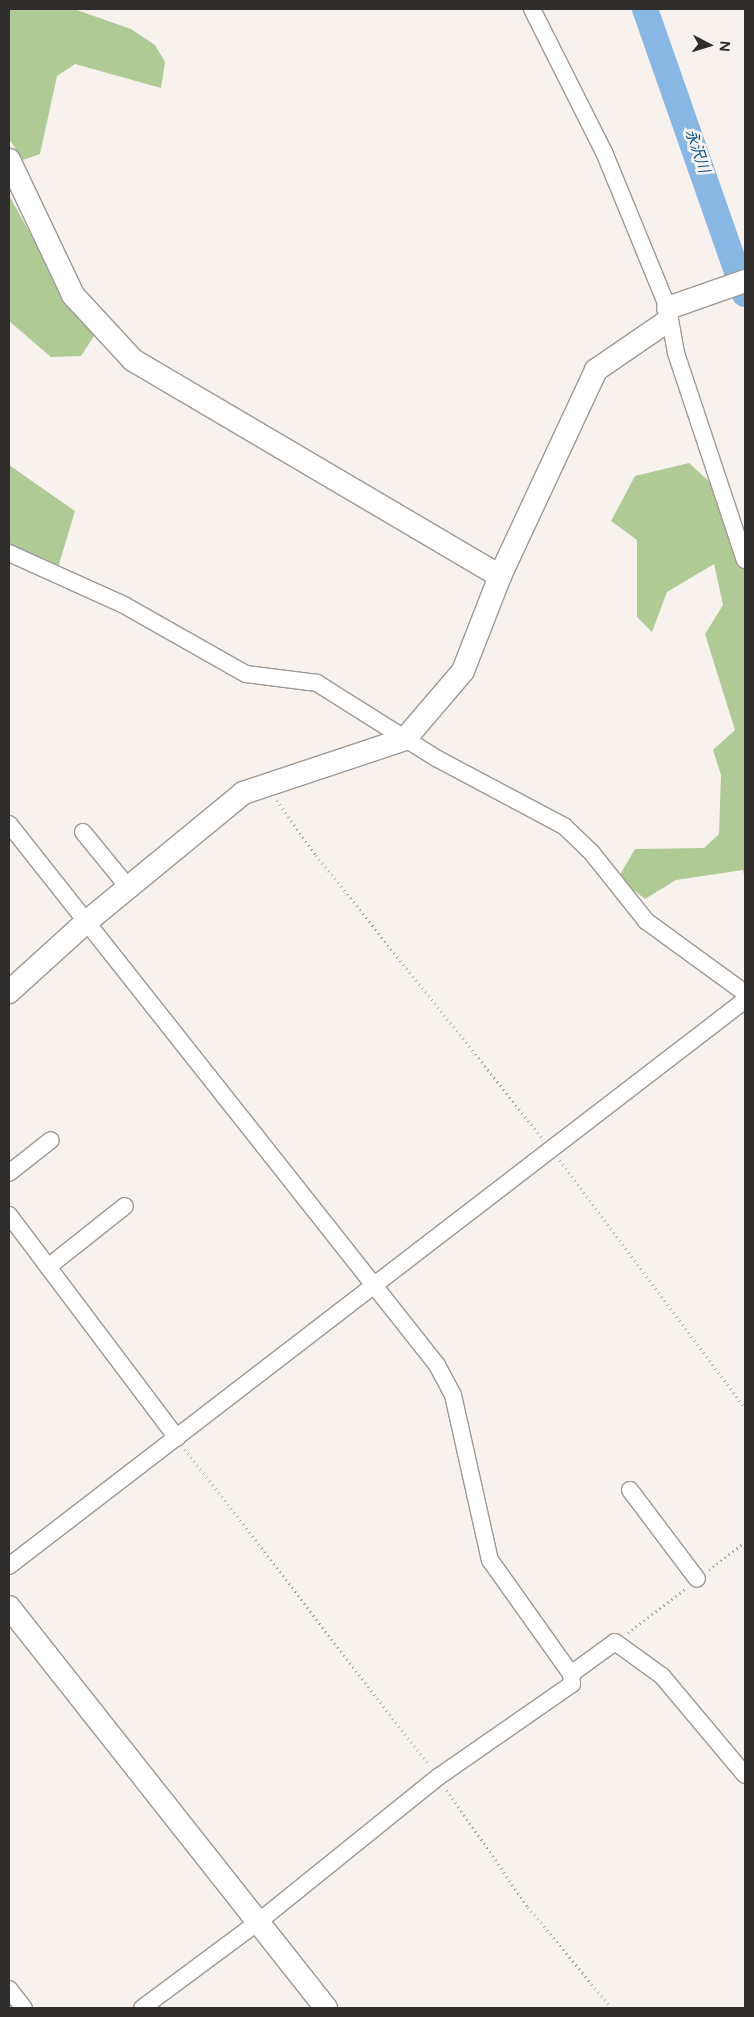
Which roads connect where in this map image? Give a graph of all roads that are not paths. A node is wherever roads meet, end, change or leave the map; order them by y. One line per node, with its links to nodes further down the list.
1 (532, 9): 4 (street)
2 (9, 160): 7 (street)
3 (745, 281): 4 (street)
4 (667, 315): 6 (street); 7 (street)
5 (9, 553): 8 (street)
6 (745, 560)
7 (500, 576): 8 (street)
8 (405, 739): 11 (street); 14 (street)
9 (9, 824): 12 (street)
10 (83, 832): 11 (street)
11 (128, 888): 12 (street)
12 (85, 923): 13 (street); 21 (street)
13 (9, 992)
14 (745, 993)
15 (745, 1000): 21 (street)
16 (51, 1140): 17 (street)
17 (9, 1173)
18 (125, 1206): 20 (street)
19 (9, 1215): 20 (street)
20 (48, 1267): 22 (street)
21 (372, 1287): 22 (street); 27 (street)
22 (177, 1438): 24 (street)
23 (630, 1490): 25 (street)
24 (9, 1566)
25 (697, 1580)
26 (9, 1607): 29 (street)
27 (571, 1674): 28 (street); 29 (street)
28 (745, 1774)
29 (258, 1922): 32 (street); 33 (street)
30 (9, 1989): 31 (street)
31 (24, 2008)
32 (142, 2008)
33 (326, 2008)

